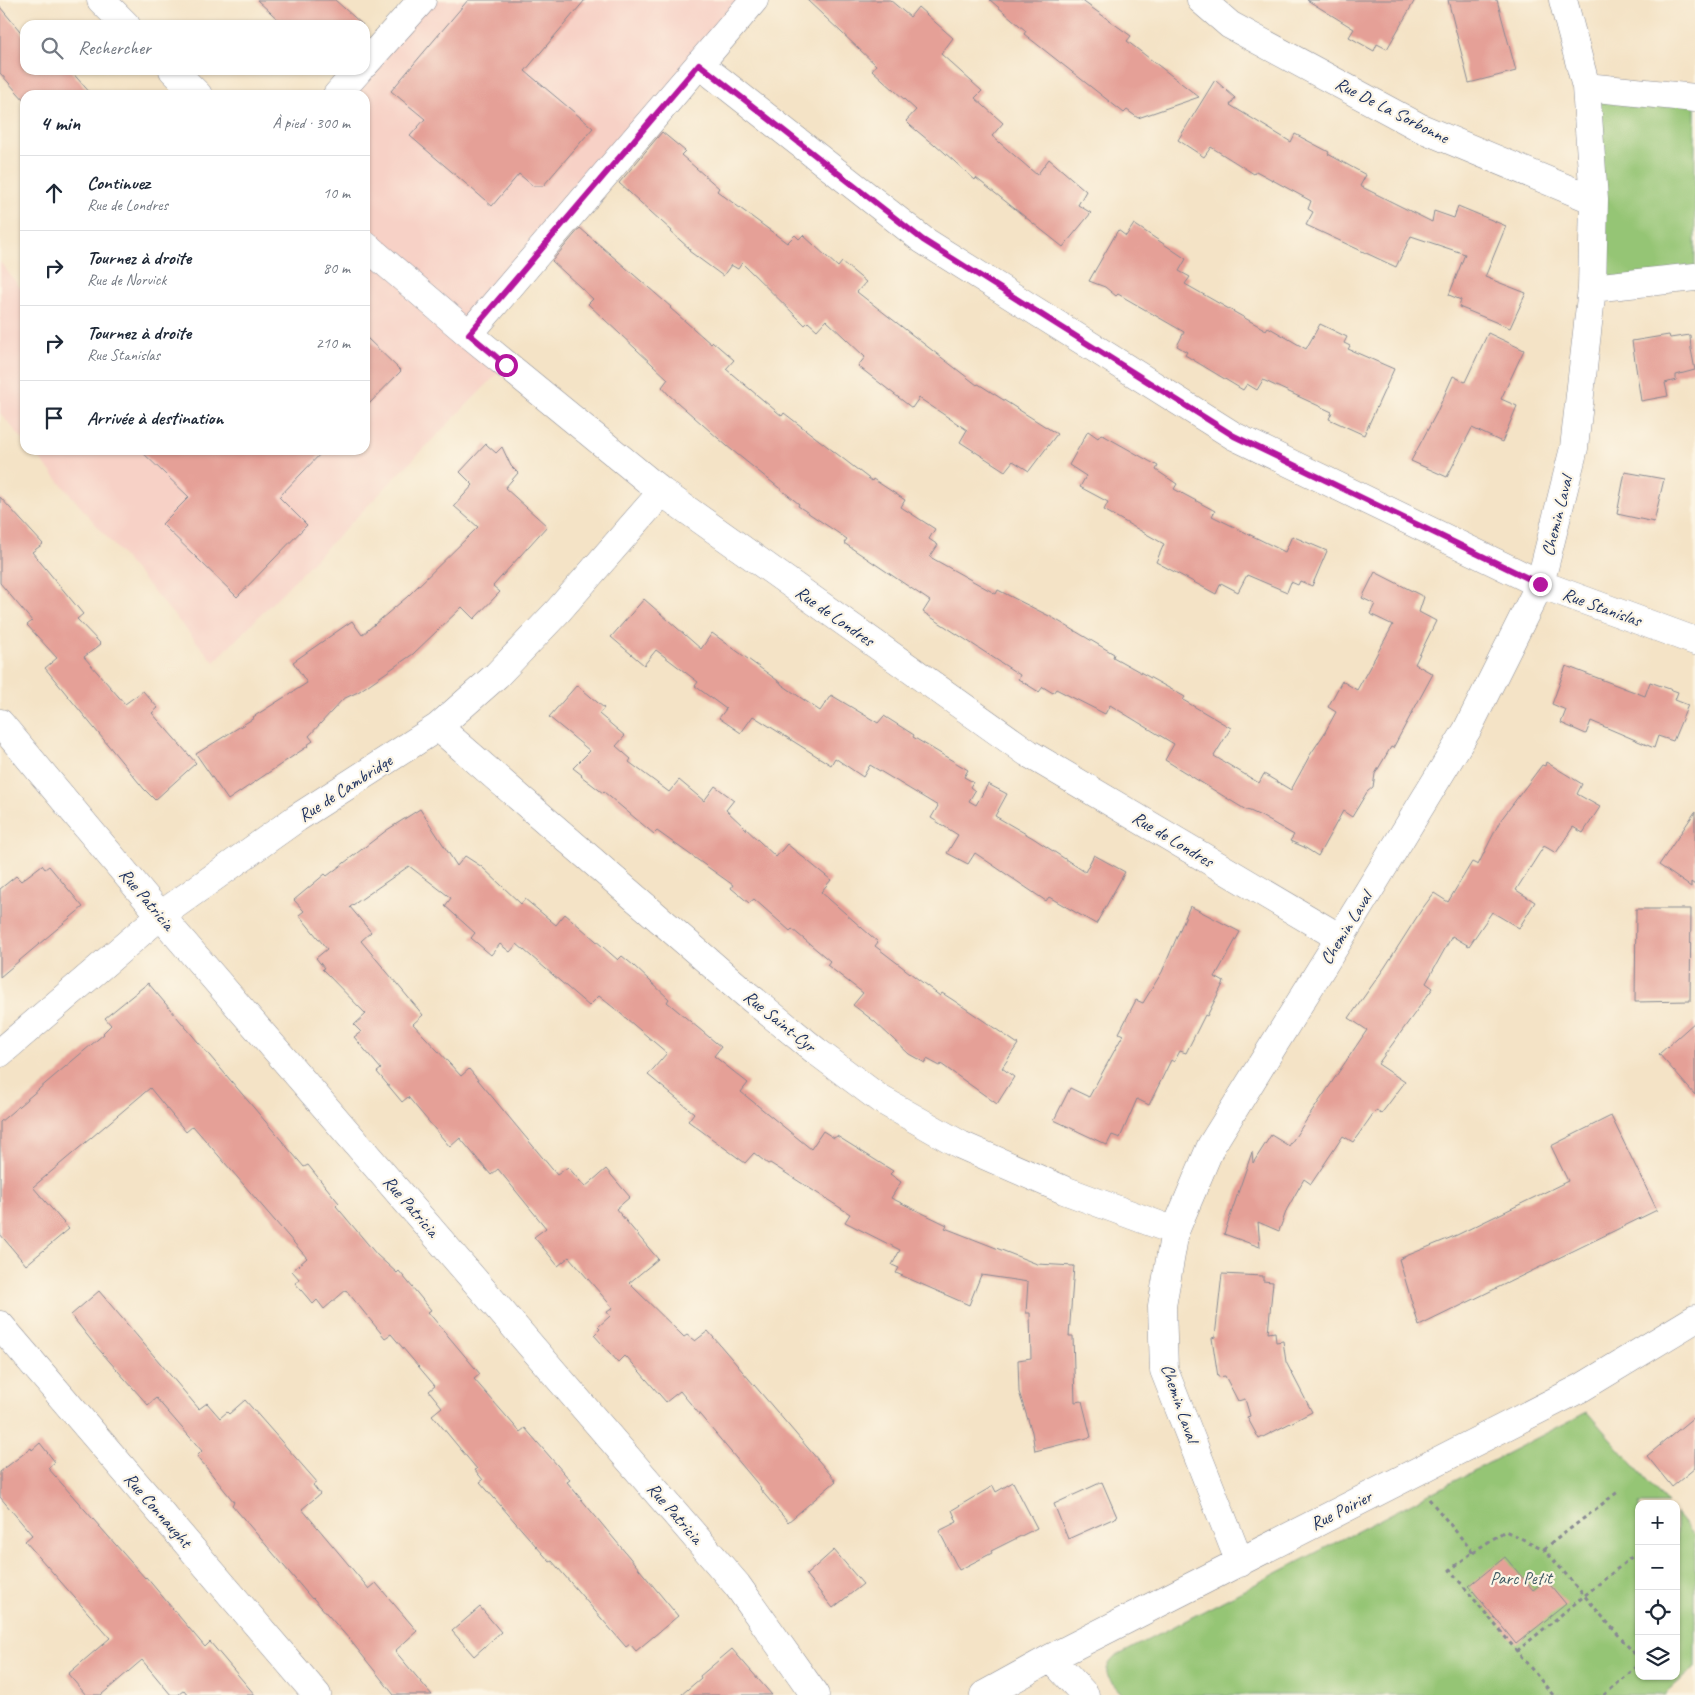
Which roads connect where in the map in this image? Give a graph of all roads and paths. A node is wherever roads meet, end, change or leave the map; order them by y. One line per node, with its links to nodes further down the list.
1 (101, 0): 6 (street)
2 (422, 0): 7 (street)
3 (754, 0): 8 (street)
4 (1201, 0): 15 (street, Rue De La Sorbonne)
5 (1563, 0): 11 (street, Chemin Laval)
6 (121, 20)
7 (370, 58)
8 (699, 64): 19 (street); 21 (street, Rue Stanislas)
9 (177, 75): 12 (street)
10 (355, 75): 13 (street)
11 (1586, 87): 14 (street); 15 (street, Chemin Laval)
12 (193, 90)
13 (342, 90)
14 (1695, 98)
15 (1594, 200): 18 (street, Chemin Laval)
16 (370, 249): 19 (street, Rue de Londres)
17 (1695, 277): 18 (street)
18 (1592, 288): 21 (street, Chemin Laval)
19 (469, 334): 20 (street, Rue de Londres)
20 (662, 492): 24 (street, Rue de Cambridge); 26 (street, Rue de Londres)
21 (1540, 584): 22 (street, Rue Stanislas); 26 (street, Chemin Laval)
22 (1695, 641)
23 (0, 723): 25 (street, Rue Patricia)
24 (438, 727): 25 (street, Rue de Cambridge); 28 (street, Rue Saint-Cyr)
25 (161, 915): 27 (street, Rue de Cambridge); 43 (street, Rue Patricia)
26 (1340, 938): 28 (street, Chemin Laval)
27 (0, 1053)
28 (1175, 1231): 36 (street, Chemin Laval)
29 (1695, 1319): 31 (street, Rue Poirier)
30 (0, 1325): 42 (street, Rue Connaught)
31 (1409, 1475): 34 (path); 36 (street, Rue Poirier)
32 (1619, 1491): 33 (path)
33 (1544, 1549): 34 (path); 37 (path)
34 (1473, 1552): 38 (path)
35 (1635, 1554): 37 (path)
36 (1240, 1563): 40 (street, Rue Poirier)
37 (1584, 1596): 38 (path); 39 (path)
38 (1517, 1651): 46 (path)
39 (1635, 1654)
40 (1051, 1658): 44 (street, Rue Poirier); 45 (street)
41 (1635, 1668): 47 (path)
42 (317, 1695)
43 (815, 1695)
44 (984, 1695)
45 (1085, 1695)
46 (1553, 1695)
47 (1604, 1695)

